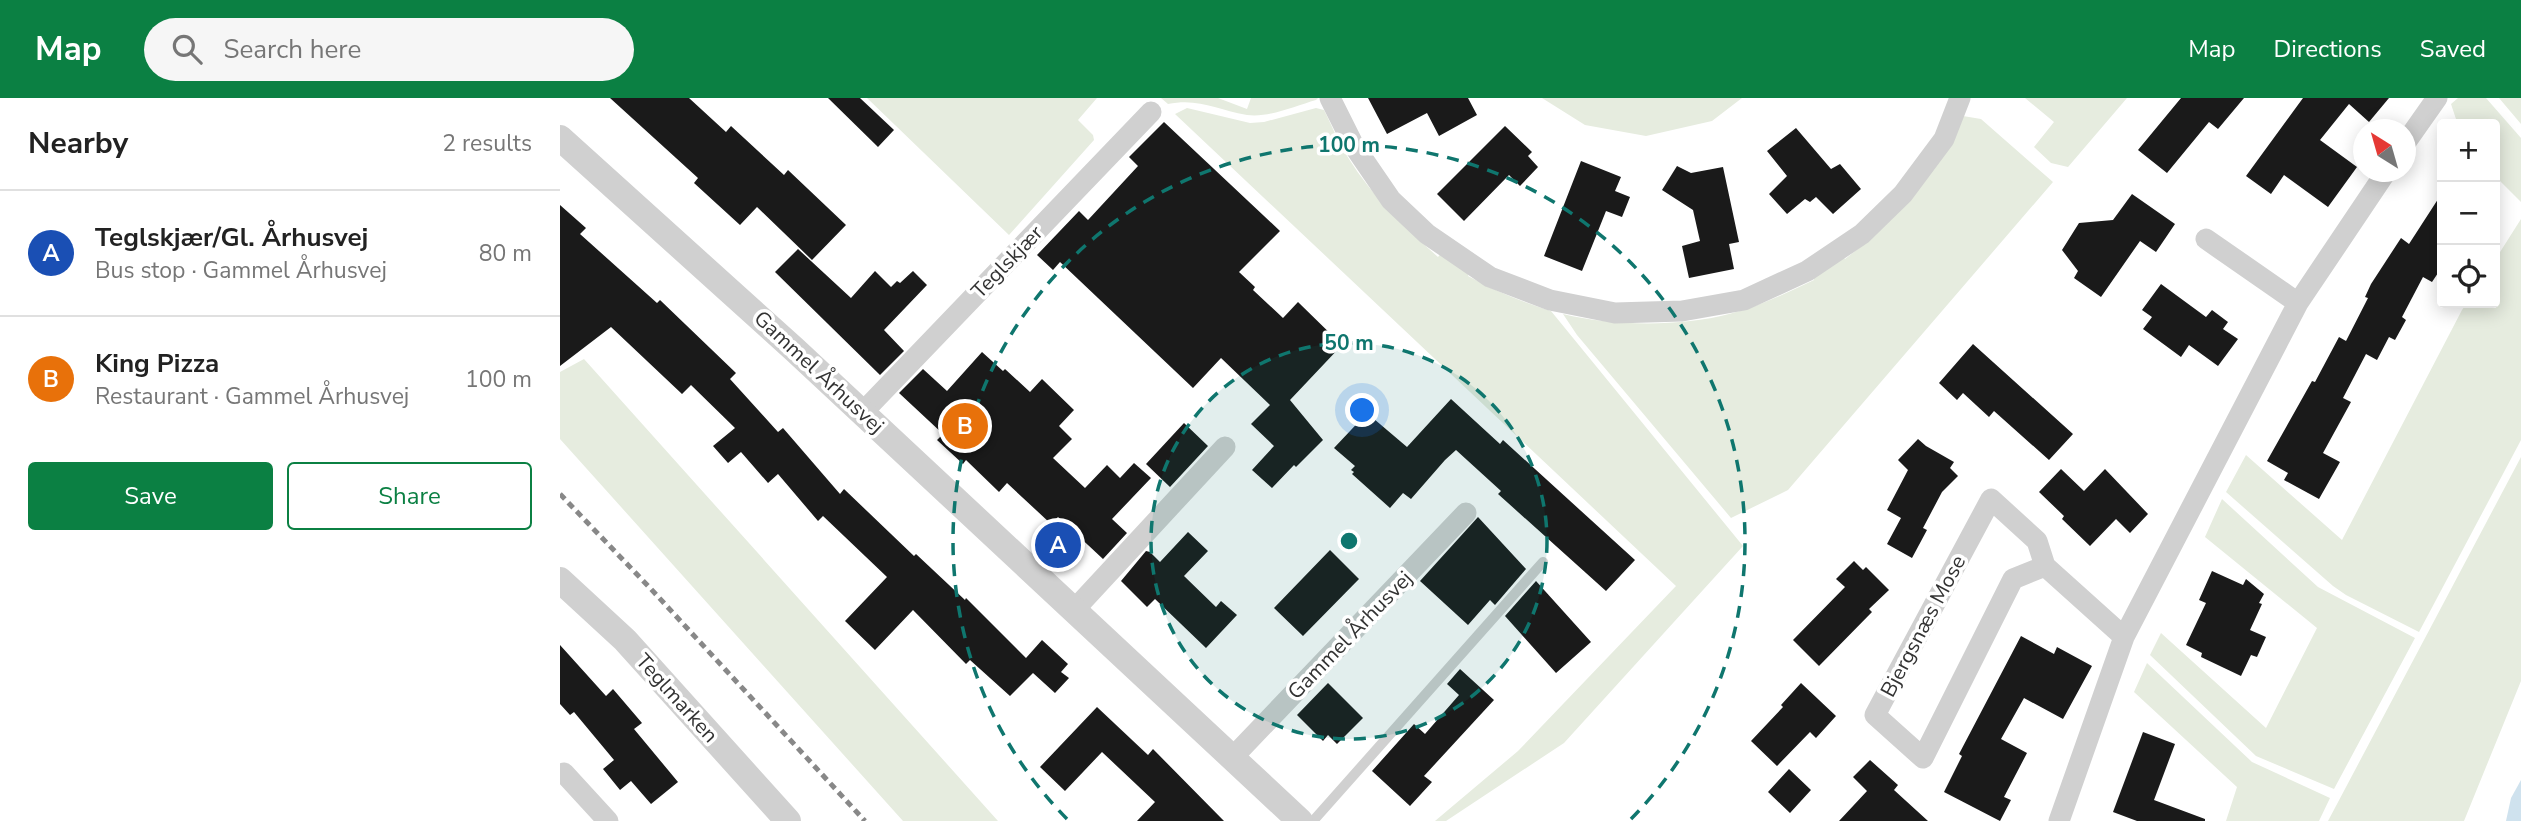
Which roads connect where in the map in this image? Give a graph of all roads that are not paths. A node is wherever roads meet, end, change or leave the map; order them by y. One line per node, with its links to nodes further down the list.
1 (1330, 98): 2 (street)
2 (1960, 98)
3 (2434, 99): 5 (street)
4 (1151, 112): 10 (street, Teglskjær)
5 (2416, 127)
6 (560, 138): 10 (street, Gammel Århusvej)
7 (2379, 182): 9 (street)
8 (2206, 239): 9 (street)
9 (2298, 303): 17 (street)
10 (863, 412): 16 (street, Gammel Århusvej)
11 (1225, 447): 16 (street)
12 (1466, 513): 18 (street, Gammel Århusvej)
13 (1543, 562): 23 (lane)
14 (2045, 566): 14 (street, Bjergsnæs Mose); 17 (street, Bjergsnæs Mose)
15 (560, 580): 21 (street, Teglmarken)
16 (1075, 609): 18 (street, Gammel Århusvej)
17 (2124, 637): 24 (street)
18 (1233, 757): 22 (street, Gammel Århusvej)
19 (564, 773): 20 (street)
20 (608, 821)
21 (788, 821)
22 (1300, 821)
23 (1313, 821)
24 (2059, 821)

